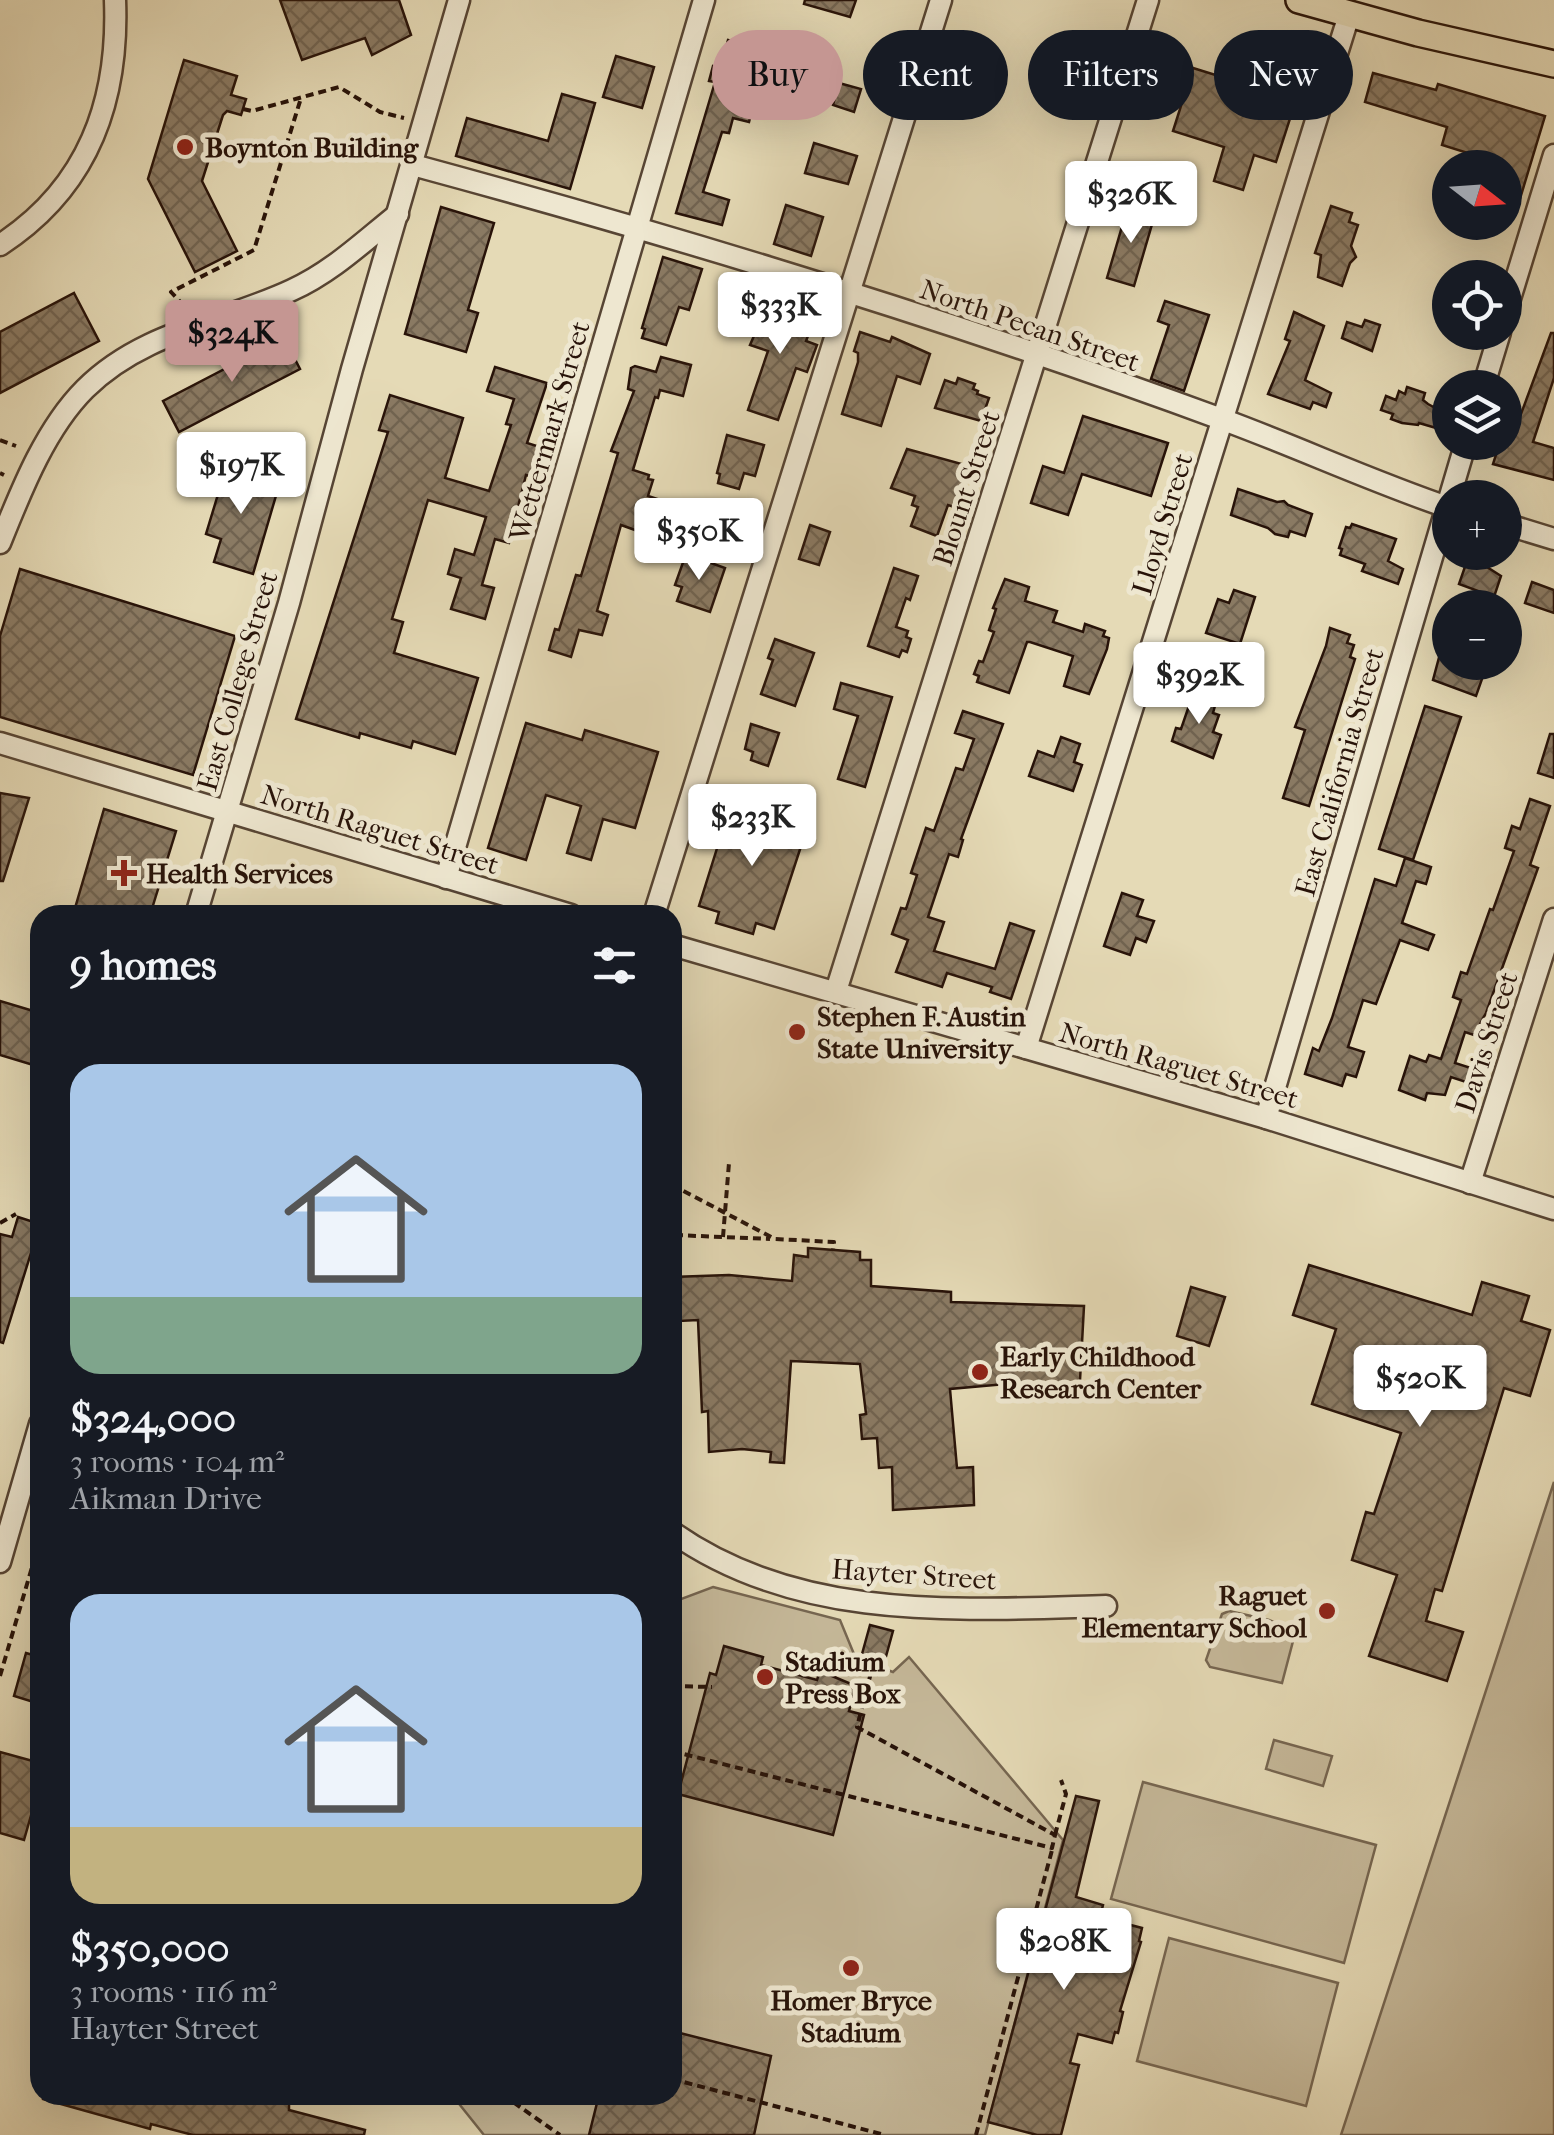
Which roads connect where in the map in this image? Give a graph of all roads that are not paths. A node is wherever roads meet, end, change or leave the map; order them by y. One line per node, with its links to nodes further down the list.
1 (115, 0): 13 (street)
2 (459, 0): 10 (street, East College Street)
3 (704, 0): 12 (street, Wettermark Street)
4 (940, 0): 15 (street)
5 (1148, 0): 16 (street, Blount Street)
6 (1299, 0): 7 (main road)
7 (1349, 15): 8 (main road); 17 (street, Lloyd Street)
8 (1554, 64)
9 (1554, 155): 14 (street)
10 (412, 164): 11 (street, East College Street); 12 (street, North Pecan Street)
11 (398, 214): 21 (street); 24 (street, East College Street)
12 (638, 226): 15 (street, North Pecan Street); 25 (street, Wettermark Street)
13 (0, 245)
14 (1522, 260)
15 (848, 293): 16 (street, North Pecan Street); 28 (street)
16 (1037, 356): 17 (street, North Pecan Street); 31 (street, Blount Street)
17 (1223, 420): 18 (street, North Pecan Street); 32 (street, Lloyd Street)
18 (1432, 502)
19 (1522, 529): 20 (street)
20 (1554, 538)
21 (0, 543)
22 (1432, 562): 33 (street, East California Street)
23 (0, 742): 24 (street, North Raguet Street)
24 (228, 812): 25 (street, North Raguet Street); 26 (street, East College Street)
25 (446, 878): 27 (street, North Raguet Street)
26 (199, 905)
27 (538, 905)
28 (657, 905)
29 (1554, 919): 34 (street, Davis Street)
30 (682, 948): 31 (street, North Raguet Street)
31 (836, 991): 32 (street, North Raguet Street)
32 (1026, 1048): 33 (street, North Raguet Street)
33 (1266, 1118): 34 (street, North Raguet Street)
34 (1470, 1183): 35 (street, North Raguet Street)
35 (1554, 1208)
36 (30, 1458): 38 (street)
37 (682, 1539): 39 (street, Hayter Street)
38 (0, 1562)
39 (1106, 1606)

